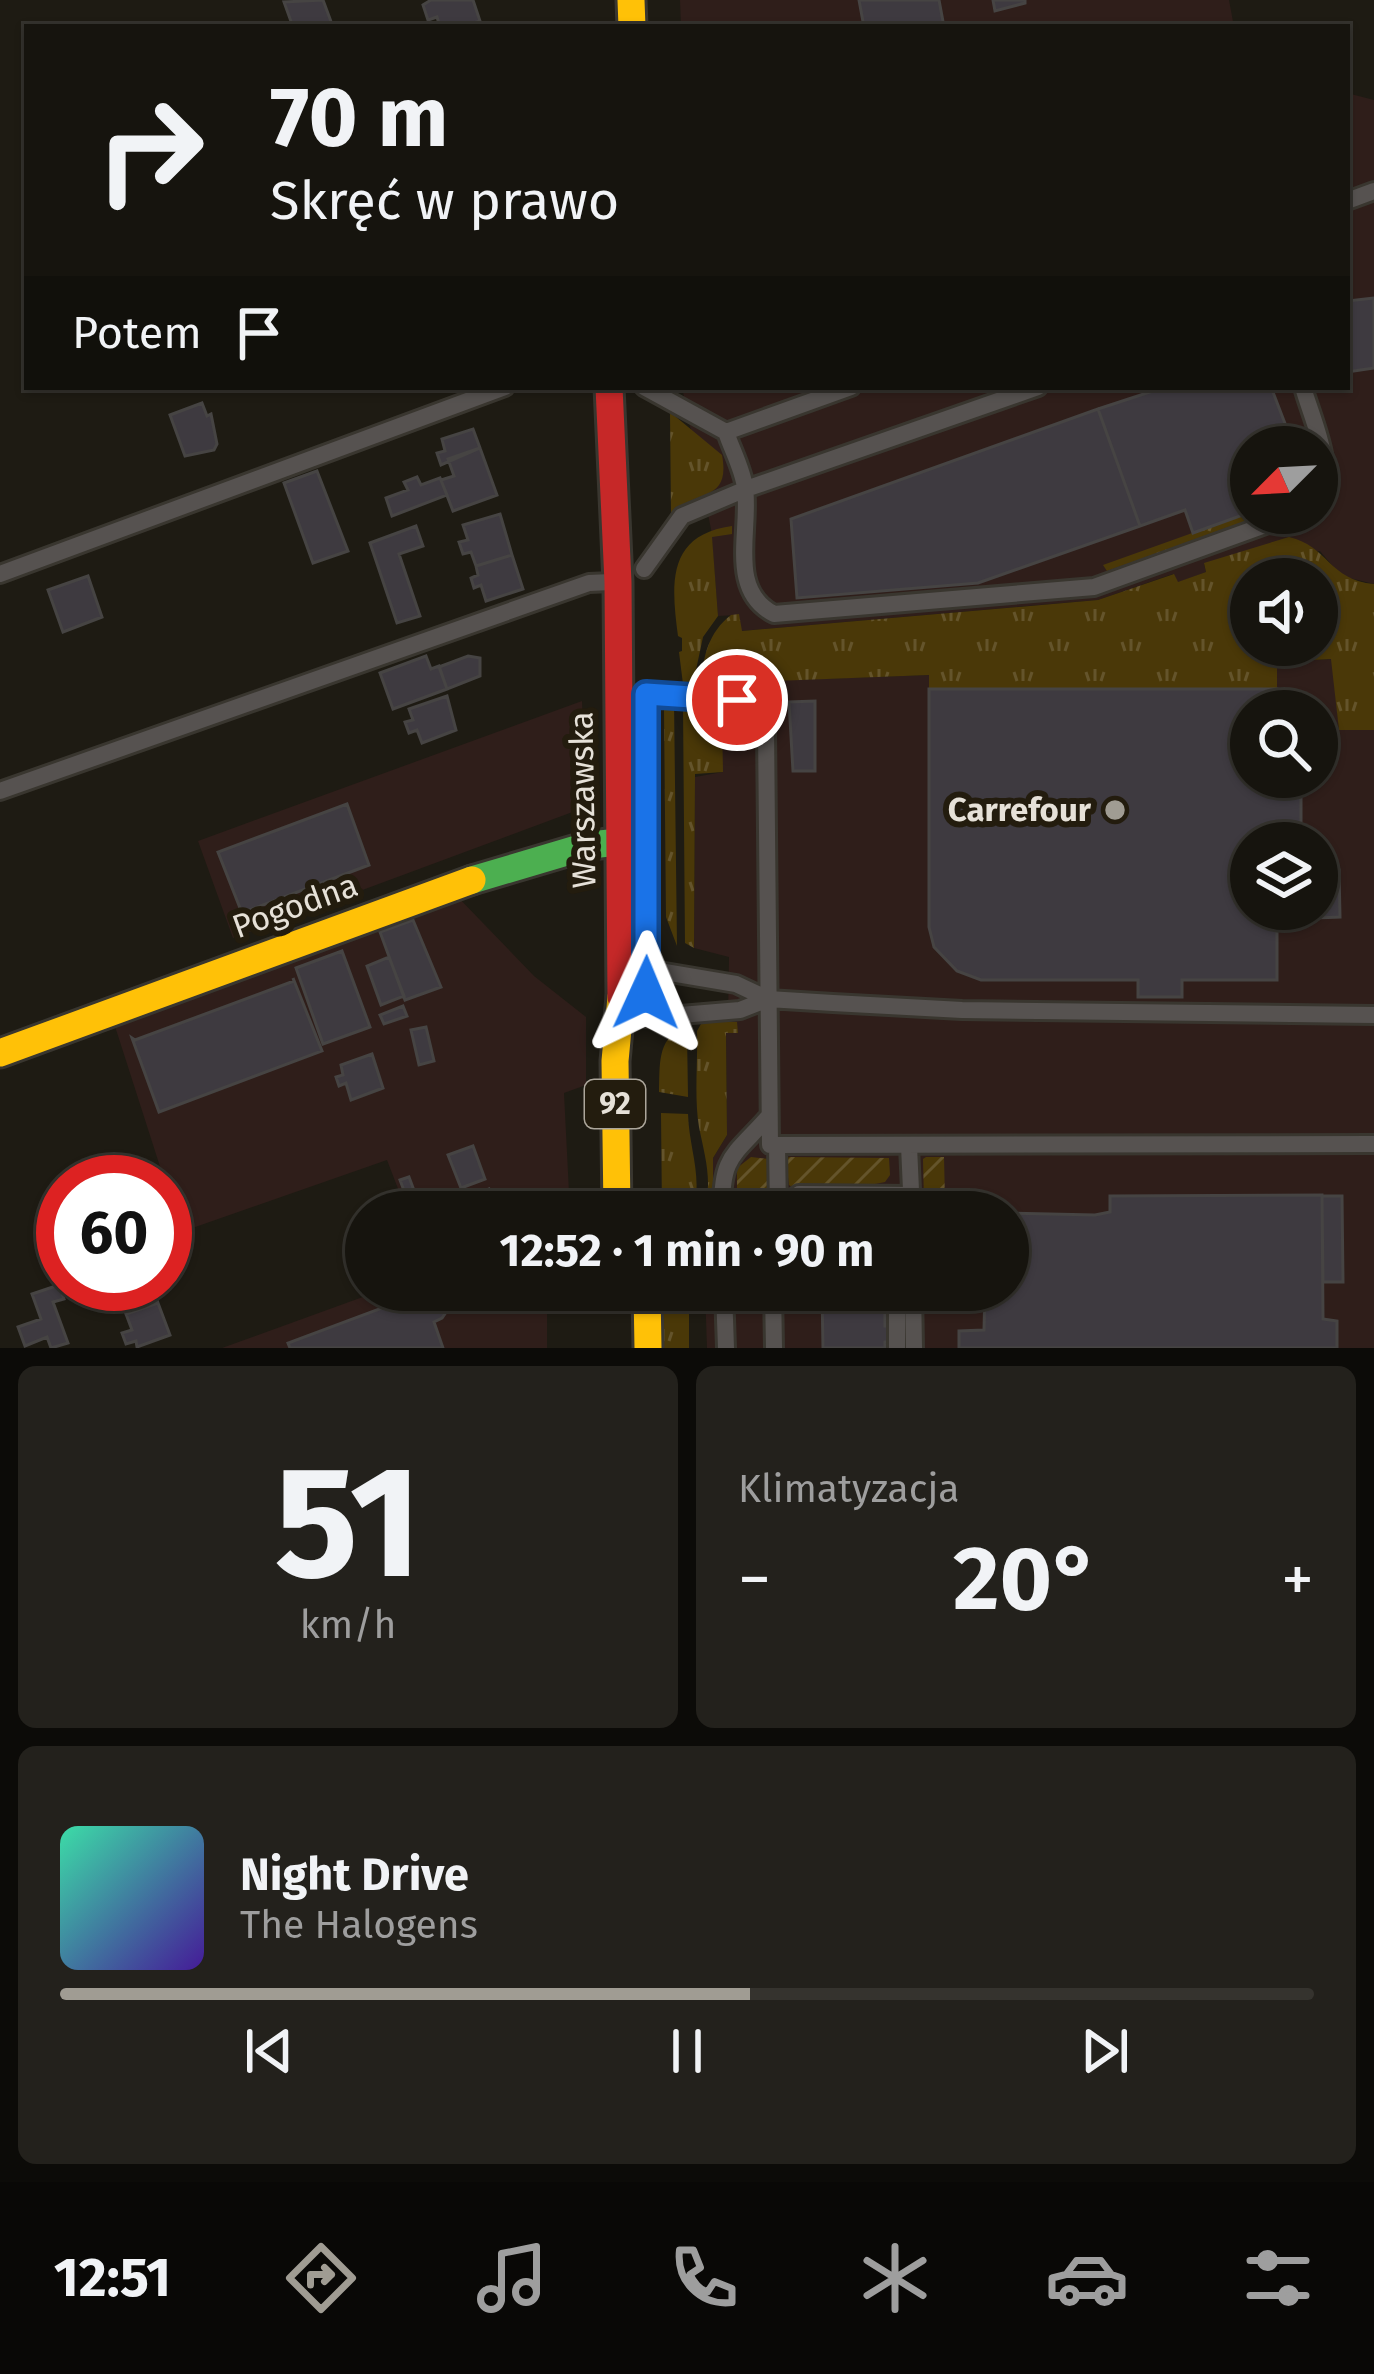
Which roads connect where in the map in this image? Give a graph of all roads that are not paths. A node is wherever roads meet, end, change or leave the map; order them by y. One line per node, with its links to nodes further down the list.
1 (497, 390): 13 (lane)
2 (609, 390): 14 (main road, Warszawska / 92)
3 (843, 390): 8 (lane)
4 (1030, 390): 9 (lane)
5 (1304, 390): 7 (lane)
6 (643, 395): 8 (lane)
7 (1314, 426)
8 (726, 432): 9 (lane)
9 (746, 489): 11 (lane); 12 (lane)
10 (643, 523): 12 (main road, Warszawska / 92)
11 (1240, 534)
12 (644, 569): 15 (main road, Warszawska / 92)
13 (0, 574)
14 (617, 582): 16 (lane); 17 (main road, Warszawska / 92)
15 (646, 694): 18 (main road, Warszawska / 92); 20 (lane)
16 (0, 791)
17 (619, 842): 19 (main road, Warszawska / 92); 23 (main road, Pogodna)
18 (646, 969): 19 (lane); 20 (lane); 22 (main road, Warszawska / 92)
19 (620, 996): 22 (lane); 29 (main road, Warszawska / 92)
20 (768, 999): 21 (lane); 22 (lane); 25 (lane)
21 (1374, 1015)
22 (645, 1018): 24 (main road, Warszawska / 92)
23 (0, 1052)
24 (644, 1054)
25 (769, 1116): 27 (lane); 30 (lane)
26 (1374, 1144): 28 (lane)
27 (777, 1145): 28 (lane); 31 (lane)
28 (909, 1146): 32 (lane)
29 (616, 1191)
30 (722, 1191)
31 (778, 1191)
32 (905, 1191)
33 (647, 1311): 38 (main road)
34 (725, 1311): 39 (lane)
35 (773, 1311): 40 (lane)
36 (897, 1311): 41 (lane)
37 (913, 1311): 42 (lane)
38 (648, 1348)
39 (726, 1348)
40 (774, 1348)
41 (897, 1348)
42 (914, 1348)

